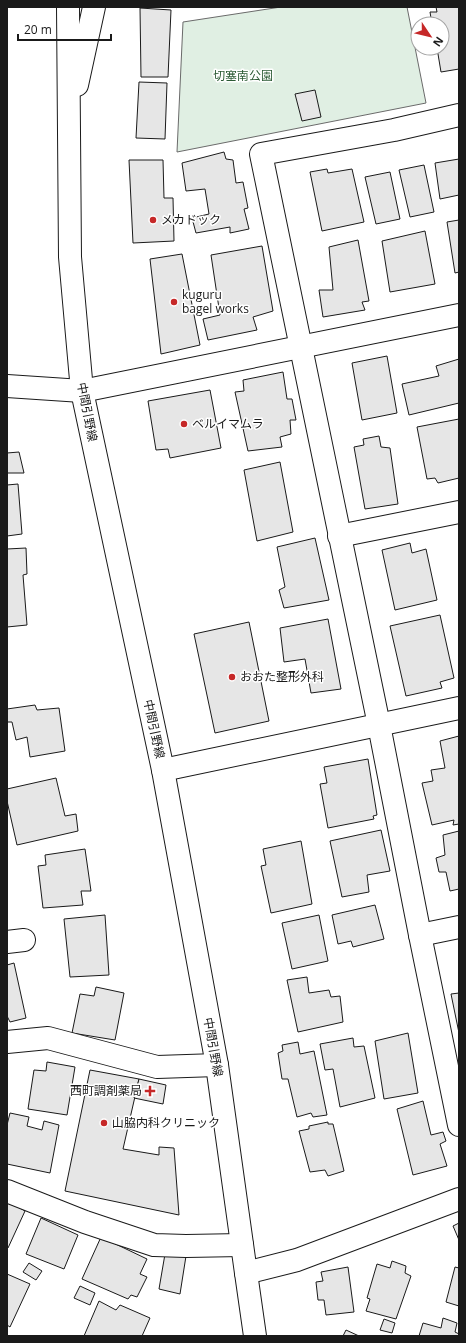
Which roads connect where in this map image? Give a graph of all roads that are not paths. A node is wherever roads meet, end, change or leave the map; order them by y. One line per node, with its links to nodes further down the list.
1 (68, 7): 4 (street, 中間引野線)
2 (94, 7): 4 (street, 中間引野線)
3 (459, 115): 6 (street)
4 (68, 121): 8 (street, 中間引野線)
5 (459, 315): 6 (street)
6 (301, 346): 8 (street); 10 (street)
7 (7, 386): 8 (street)
8 (82, 391): 13 (street, 中間引野線)
9 (459, 512): 10 (street)
10 (339, 536): 12 (street)
11 (459, 708): 12 (street)
12 (379, 724): 13 (street); 15 (street)
13 (163, 770): 17 (street, 中間引野線)
14 (459, 927): 15 (street)
15 (420, 935): 18 (street)
16 (7, 1042): 17 (street)
17 (217, 1065): 21 (street, 中間引野線)
18 (459, 1125)
19 (7, 1191): 21 (street)
20 (459, 1199): 22 (street)
21 (242, 1245): 22 (street, 中間引野線)
22 (246, 1273): 23 (street, 中間引野線)
23 (256, 1336)

